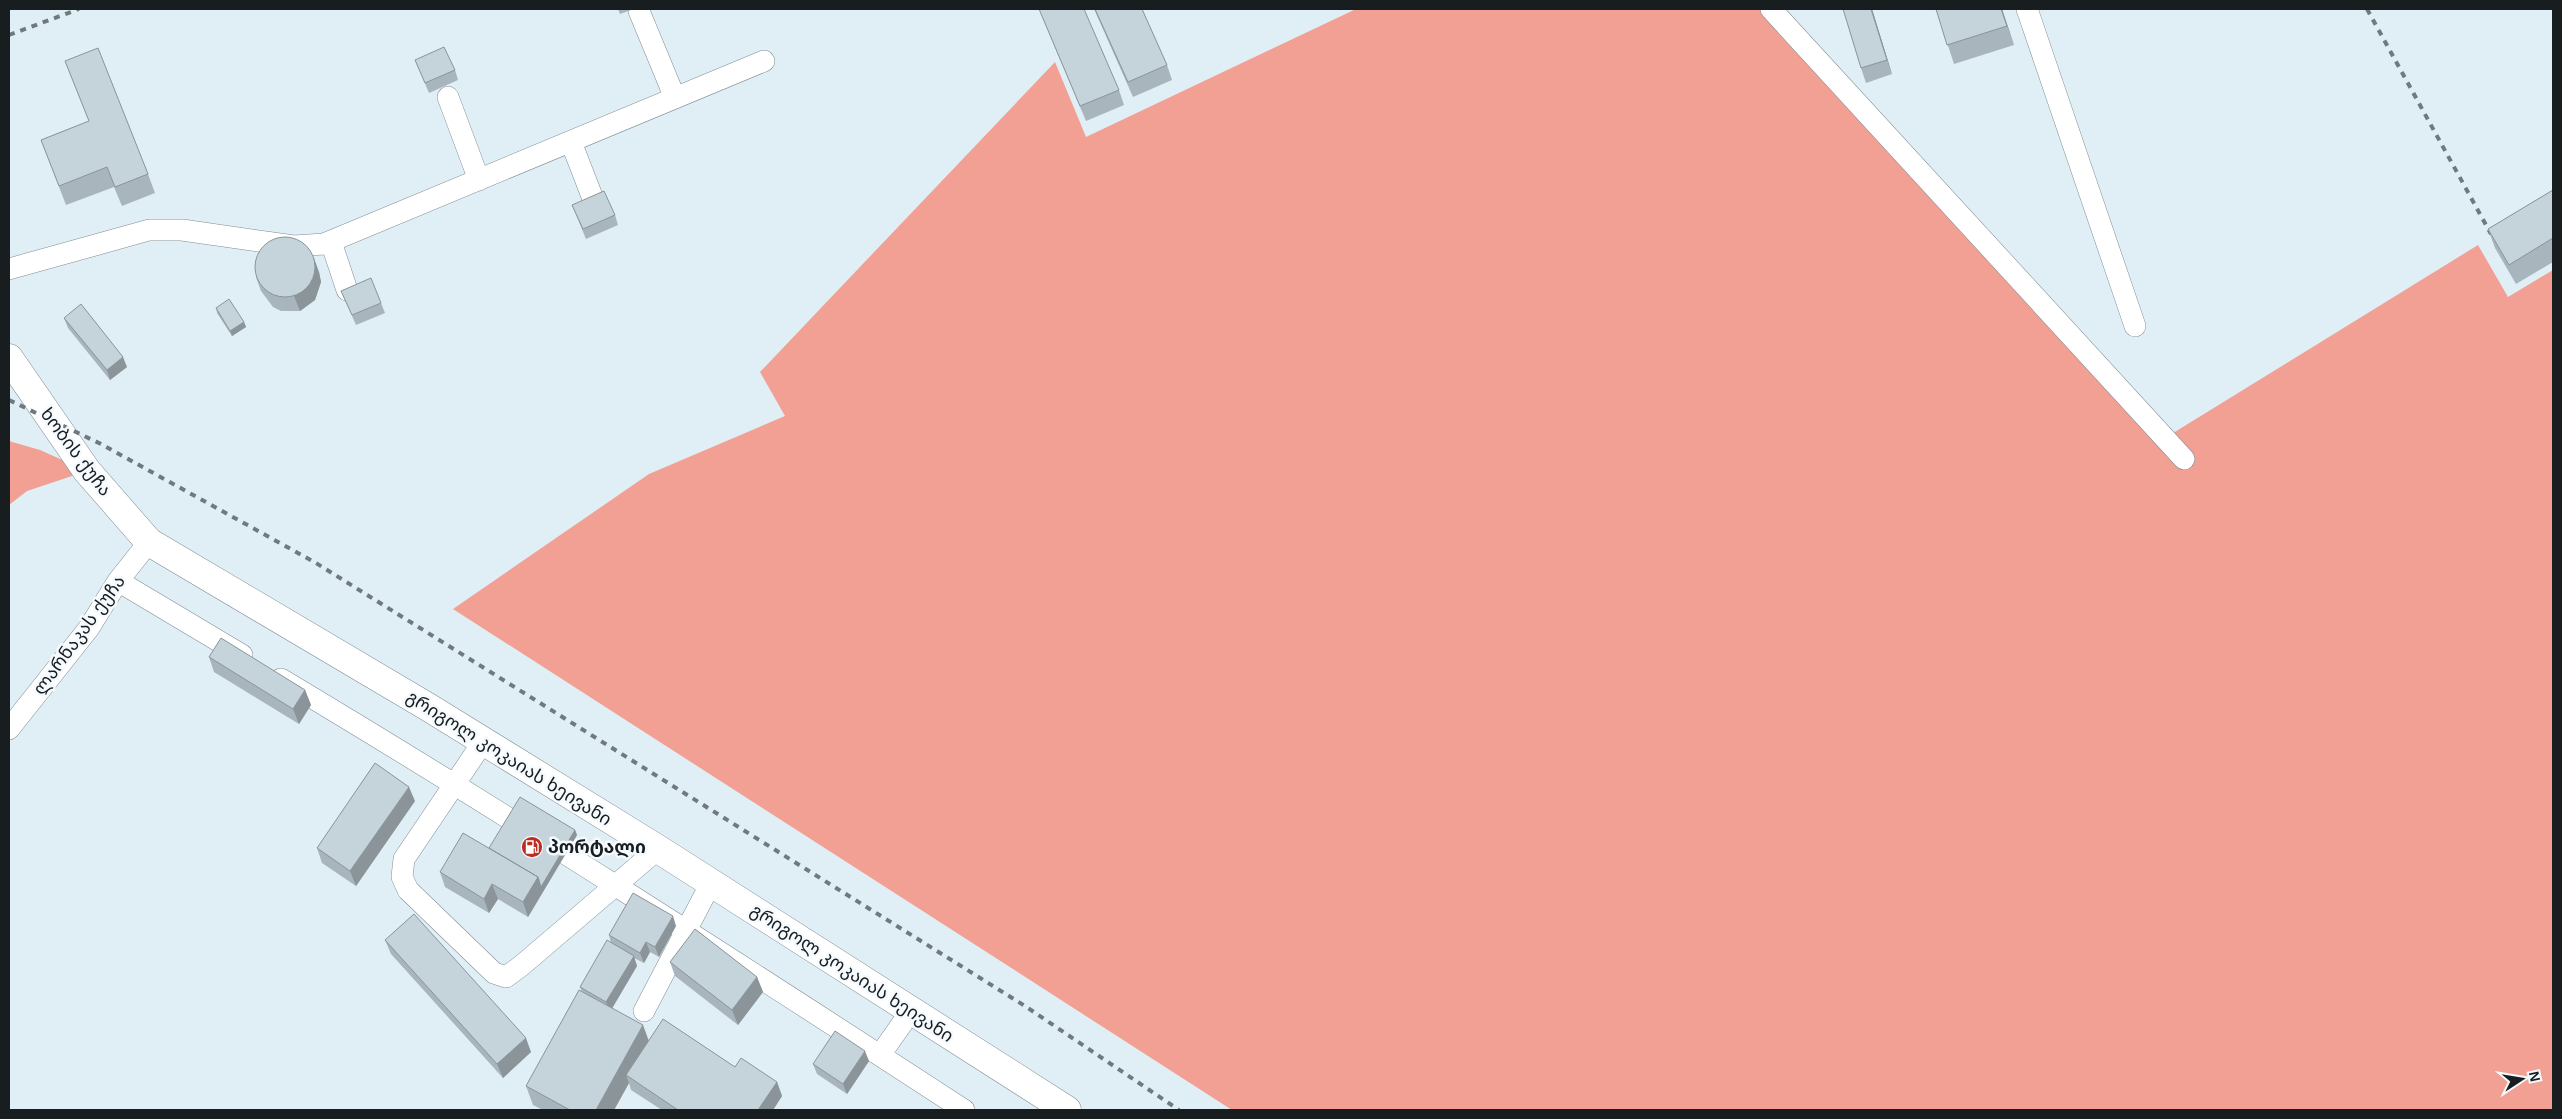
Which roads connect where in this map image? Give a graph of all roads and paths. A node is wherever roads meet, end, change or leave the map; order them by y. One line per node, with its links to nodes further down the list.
1 (1771, 9): 15 (street)
2 (2027, 9): 13 (street)
3 (639, 11): 6 (street)
4 (764, 61): 6 (street)
5 (448, 97): 8 (street)
6 (674, 98): 7 (street)
7 (571, 142): 8 (street); 9 (street)
8 (479, 180): 10 (street)
9 (595, 204)
10 (331, 242): 11 (street); 12 (street)
11 (9, 268)
12 (347, 290)
13 (2134, 326)
14 (9, 358): 16 (main road, ხობის ქუჩა)
15 (2184, 459)
16 (150, 542): 17 (street, ლარნაკას ქუჩა); 19 (main road, გრიგოლ კოკაიას ხეივანი)
17 (118, 581): 18 (street, ლარნაკას ქუჩა); 20 (street)
18 (9, 729)
19 (483, 742): 20 (street); 21 (main road, გრიგოლ კოკაიას ხეივანი)
20 (454, 783): 23 (street); 23 (street)
21 (658, 849): 22 (main road, გრიგოლ კოკაიას ხეივანი); 23 (street)
22 (711, 883): 24 (street); 26 (main road, გრიგოლ კოკაიას ხეივანი)
23 (616, 886): 24 (street)
24 (685, 928): 25 (street); 27 (street)
25 (644, 1010)
26 (911, 1010): 27 (street); 29 (main road, გრიგოლ კოკაიას ხეივანი)
27 (880, 1056): 28 (street)
28 (964, 1110)
29 (1066, 1110)

